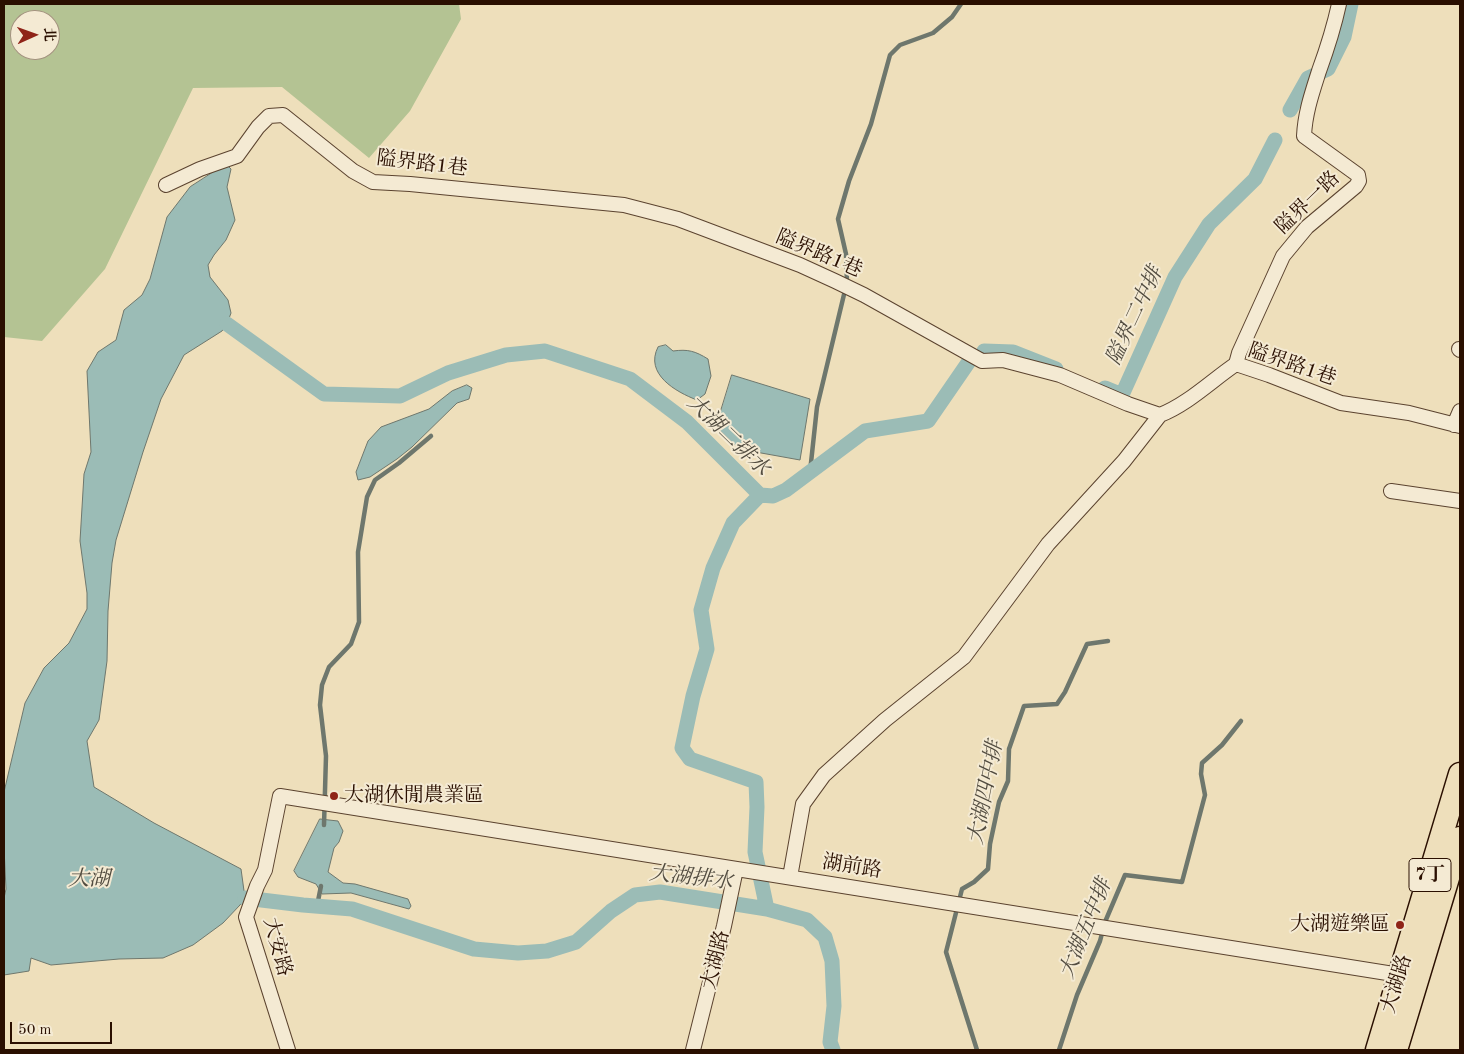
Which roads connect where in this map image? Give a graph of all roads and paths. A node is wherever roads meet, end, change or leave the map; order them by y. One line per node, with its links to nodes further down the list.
1 (1339, 4): 3 (street, 隘界一路)
2 (166, 185): 5 (street, 隘界路1巷)
3 (1236, 364): 5 (street, 隘界路1巷); 6 (street, 隘界路1巷)
4 (1460, 411): 6 (street)
5 (1160, 415): 13 (street)
6 (1457, 426)
7 (1391, 491): 8 (street)
8 (1460, 501)
9 (1460, 774): 14 (main road, 大湖路 / 7丁)
10 (280, 796): 12 (street, 湖前路); 15 (street, 大安路)
11 (1460, 838): 14 (main road, 大湖路 / 7丁)
12 (736, 869): 13 (street, 湖前路); 16 (street, 大湖路)
13 (790, 877): 14 (street, 湖前路)
14 (1409, 977): 17 (main road, 大湖路 / 7丁); 18 (main road, 大湖路 / 7丁)
15 (288, 1050)
16 (693, 1050)
17 (1377, 1050)
18 (1396, 1050)

